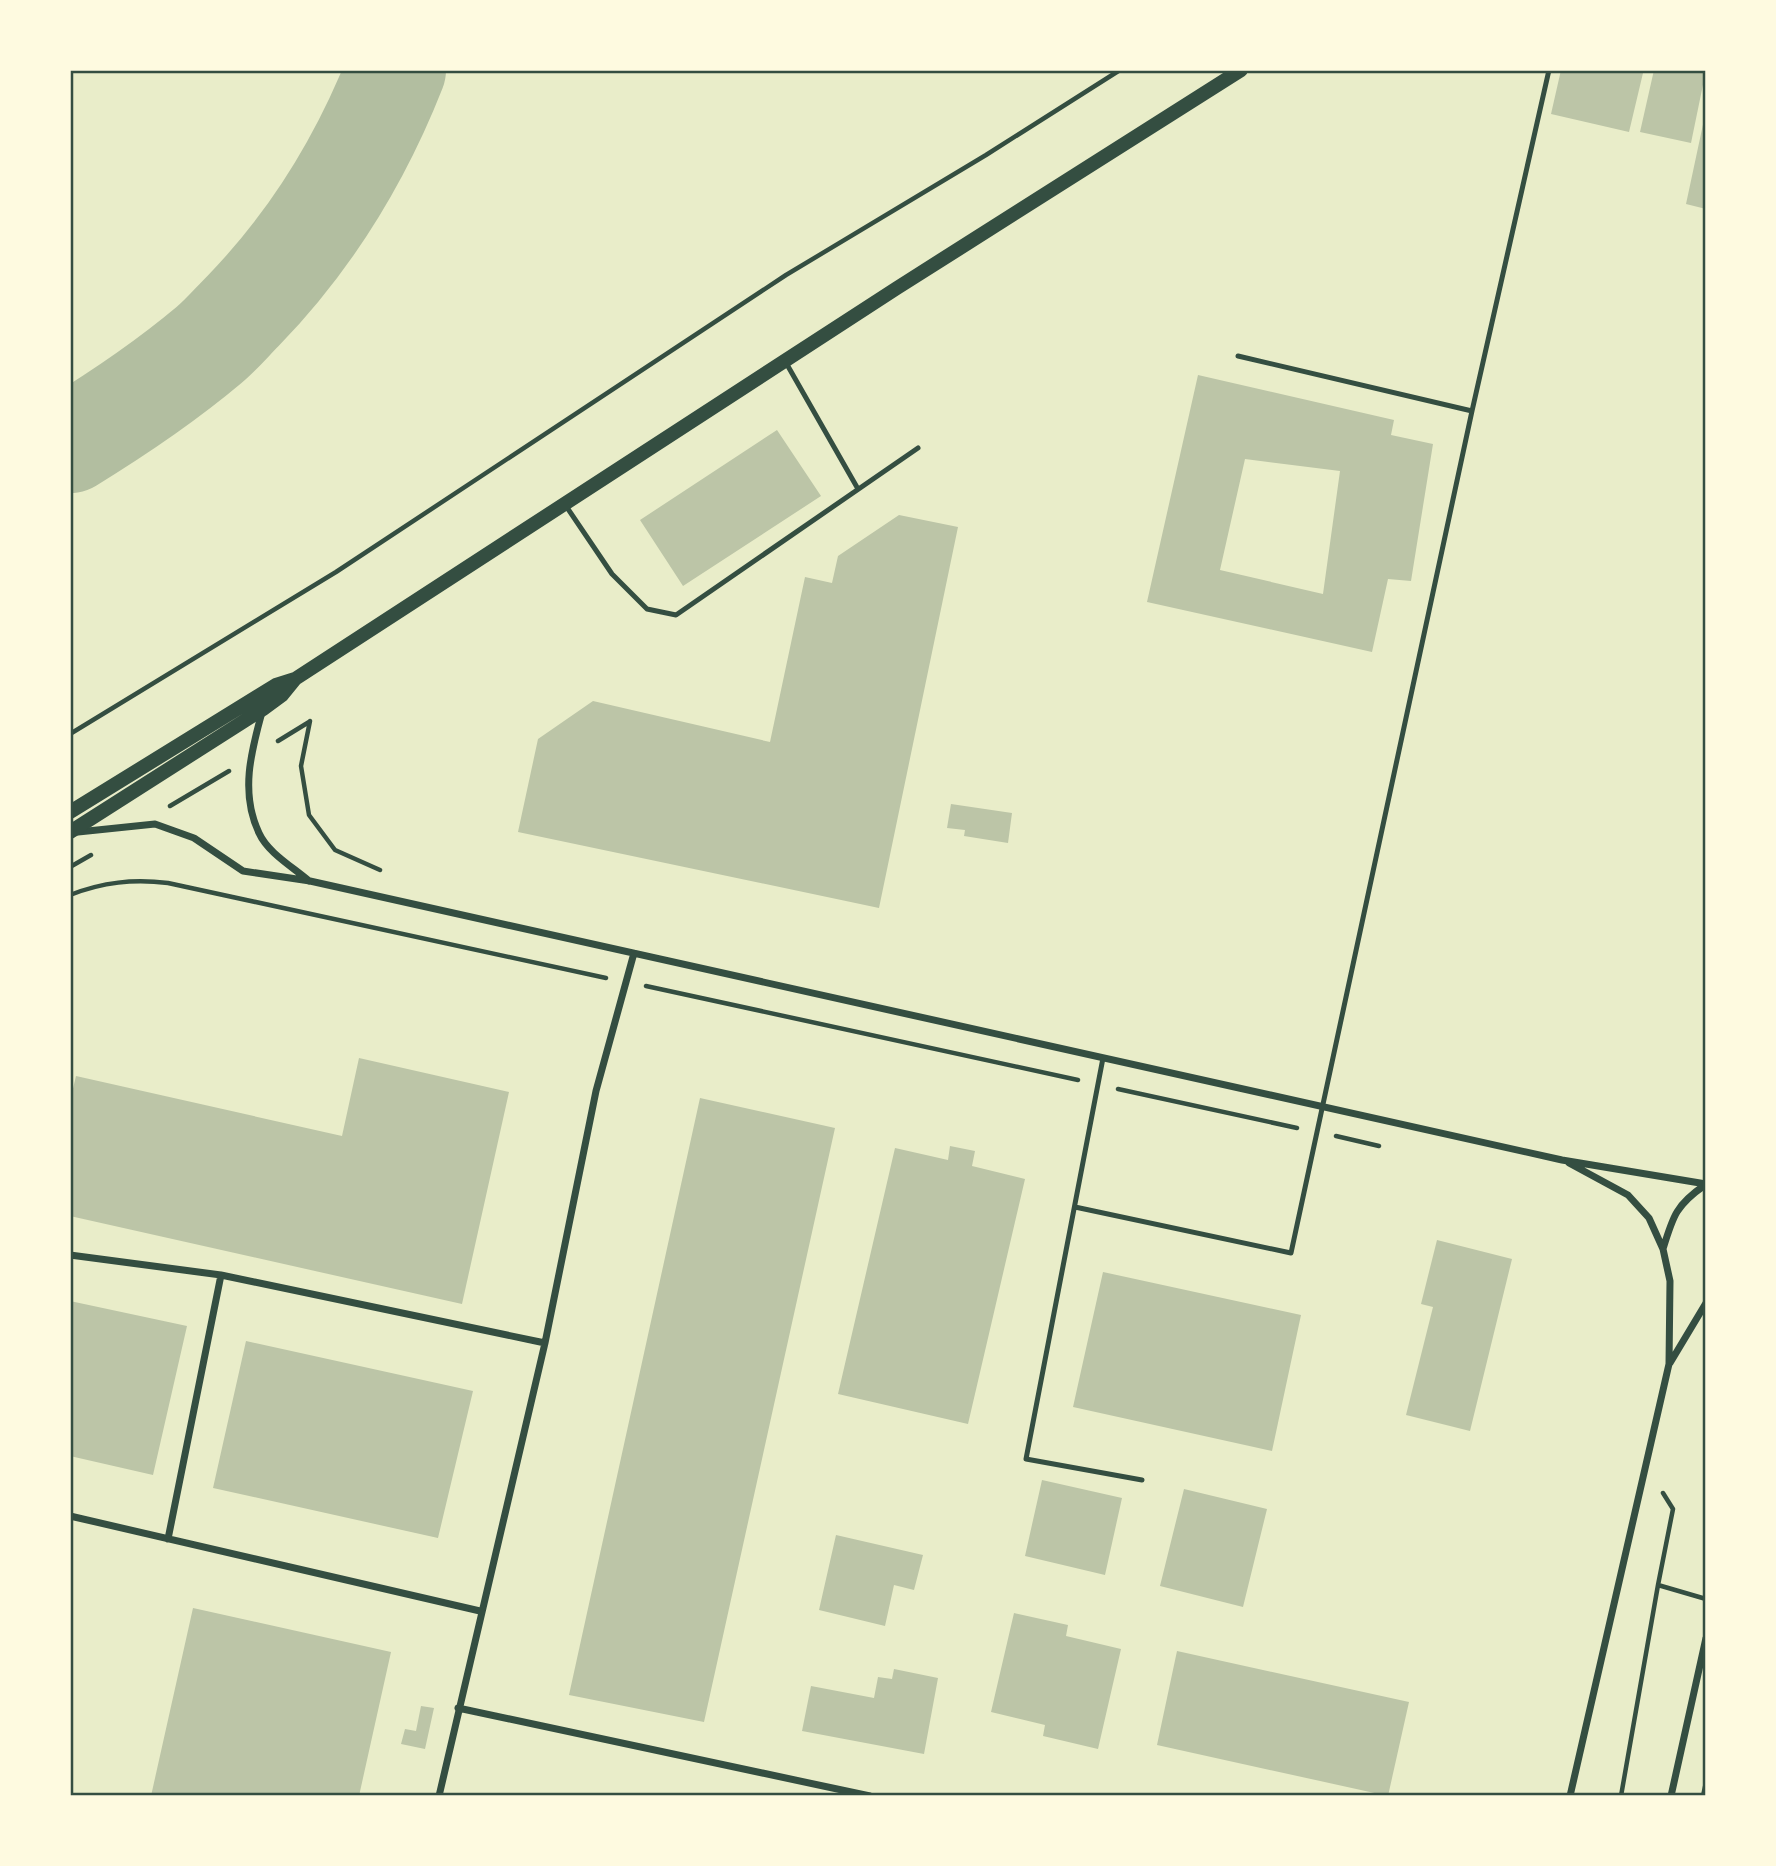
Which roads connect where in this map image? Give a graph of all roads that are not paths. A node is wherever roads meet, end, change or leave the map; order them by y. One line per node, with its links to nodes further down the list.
1 (1241, 70): 4 (main road)
2 (1549, 70): 5 (lane)
3 (1238, 356): 5 (lane)
4 (785, 361): 7 (lane); 8 (main road)
5 (1472, 411): 16 (lane)
6 (918, 448): 7 (lane)
7 (858, 489): 8 (lane)
8 (564, 503): 9 (main road)
9 (295, 679): 10 (main road); 11 (main road)
10 (263, 709): 12 (main road); 13 (street)
11 (70, 812)
12 (70, 832): 13 (street)
13 (310, 881): 14 (street)
14 (634, 953): 15 (street); 24 (street)
15 (1103, 1058): 16 (street); 19 (lane)
16 (1322, 1106): 17 (street); 19 (lane)
17 (1562, 1160): 18 (street); 20 (street)
18 (1706, 1184): 20 (street)
19 (1074, 1207): 26 (lane)
20 (1663, 1250): 25 (street)
21 (70, 1255): 22 (street)
22 (221, 1275): 24 (street); 28 (street)
23 (1706, 1303): 25 (street)
24 (545, 1343): 29 (street)
25 (1669, 1364): 34 (street)
26 (1142, 1480)
27 (70, 1517): 28 (street)
28 (168, 1539): 29 (street)
29 (480, 1611): 31 (street)
30 (1706, 1638): 35 (street)
31 (457, 1708): 32 (street); 33 (street)
32 (439, 1796)
33 (870, 1796)
34 (1570, 1796)
35 (1671, 1796)

